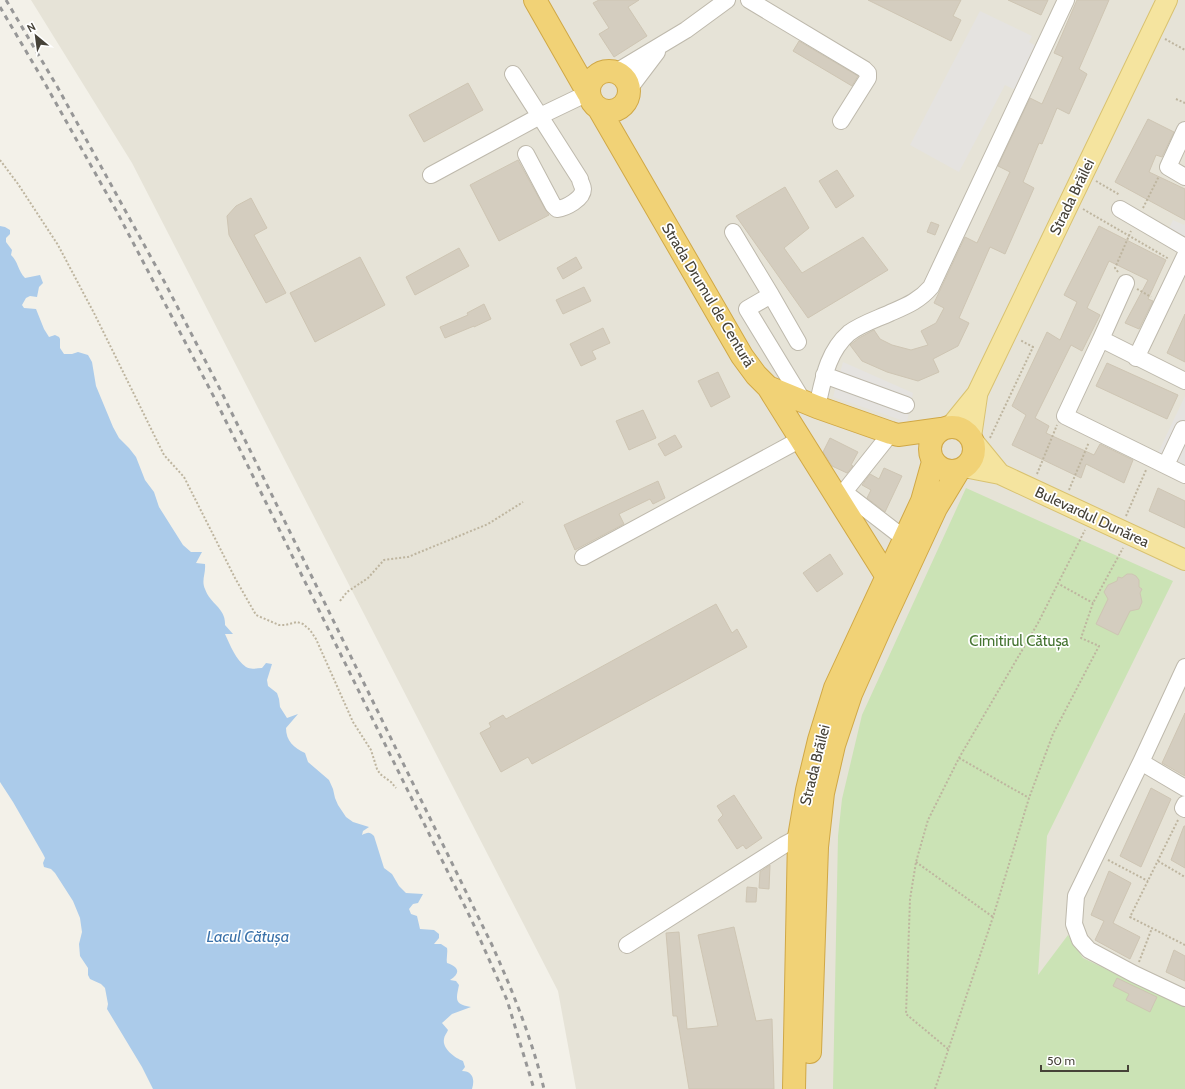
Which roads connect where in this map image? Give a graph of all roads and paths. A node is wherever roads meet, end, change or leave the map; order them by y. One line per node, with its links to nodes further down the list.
1 (727, 0): 10 (street)
2 (749, 0): 15 (street)
3 (1066, 0): 38 (street)
4 (1166, 0): 6 (main road, Strada Brăilei)
5 (541, 2): 8 (highway, Strada Drumul de Centură)
6 (1152, 31): 7 (path); 21 (main road, Strada Brăilei)
7 (1185, 50)
8 (566, 54): 10 (highway); 12 (highway, Strada Drumul de Centură)
9 (513, 74): 14 (street)
10 (618, 84): 12 (highway); 12 (highway); 17 (highway)
11 (1176, 99): 13 (path)
12 (594, 101): 14 (street); 17 (highway, Strada Drumul de Centură)
13 (1185, 103)
14 (540, 116): 18 (street); 22 (street)
15 (840, 121)
16 (1185, 130): 20 (street)
17 (618, 143): 40 (highway, Strada Drumul de Centură)
18 (526, 154)
19 (0, 160): 73 (path)
20 (1168, 167): 23 (street); 26 (path)
21 (1083, 174): 24 (main road, Strada Brăilei); 25 (path)
22 (431, 175)
23 (1185, 177)
24 (1070, 201): 28 (path); 41 (main road, Strada Brăilei)
25 (1122, 203): 26 (street)
26 (1138, 219): 28 (path); 29 (street)
27 (733, 232): 32 (street)
28 (1129, 235): 30 (path); 31 (path)
29 (1185, 247)
30 (1183, 261): 33 (street)
31 (1126, 283): 33 (path); 34 (street)
32 (771, 295): 36 (street); 42 (street)
33 (1162, 303): 37 (street)
34 (1101, 339): 37 (street); 44 (street)
35 (1020, 340): 50 (path)
36 (798, 342)
37 (1136, 358): 39 (street)
38 (824, 375): 42 (street); 43 (street)
39 (1185, 381)
40 (768, 388): 42 (highway, Strada Drumul de Centură); 49 (highway)
41 (977, 394): 45 (main road, Strada Brăilei); 50 (main road, Strada Brăilei)
42 (810, 404): 48 (highway, Strada Drumul de Centură)
43 (906, 405)
44 (1065, 416): 47 (street); 57 (path)
45 (946, 428): 48 (highway, Strada Drumul de Centură); 50 (highway); 51 (highway, Strada Brăilei)
46 (1184, 428): 53 (street)
47 (1094, 430): 52 (street); 60 (path)
48 (894, 434): 51 (highway, Strada Drumul de Centură); 58 (street)
49 (801, 439): 58 (highway); 64 (street)
50 (977, 440): 54 (highway, Strada Brăilei); 55 (main road, Bulevardul Dunărea)
51 (932, 458): 54 (highway); 63 (highway, Strada Brăilei)
52 (1151, 458): 53 (street); 62 (path)
53 (1166, 465): 56 (street)
54 (961, 469): 55 (main road, Bulevardul Dunărea); 91 (highway, Strada Brăilei)
55 (1000, 474): 60 (main road, Bulevardul Dunărea)
56 (1185, 475)
57 (1043, 477)
58 (840, 493): 63 (street); 66 (highway)
59 (523, 502): 68 (path)
60 (1064, 504): 61 (main road, Bulevardul Dunărea)
61 (1092, 517): 62 (main road, Bulevardul Dunărea); 67 (path)
62 (1126, 532): 65 (main road, Bulevardul Dunărea); 69 (path)
63 (905, 539): 66 (highway, Strada Brăilei)
64 (583, 558)
65 (1185, 560)
66 (887, 576): 77 (highway, Strada Brăilei)
67 (1057, 583): 69 (path); 71 (path)
68 (340, 601)
69 (1093, 603): 75 (path)
70 (1185, 666): 72 (street)
71 (959, 758): 75 (path); 80 (path)
72 (1141, 762): 74 (street); 78 (street)
73 (396, 788)
74 (1185, 788)
75 (1029, 798): 83 (path)
76 (1184, 807): 79 (path)
77 (799, 837): 85 (street); 90 (highway, Strada Brăilei)
78 (1096, 853): 82 (path); 87 (street)
79 (1158, 861): 81 (path); 82 (path)
80 (916, 862): 83 (path); 89 (path)
81 (1185, 877)
82 (1148, 881): 84 (path)
83 (993, 917): 89 (path)
84 (1152, 928): 86 (path); 87 (path)
85 (627, 945)
86 (1185, 945)
87 (1134, 974): 88 (street)
88 (1185, 998)
89 (948, 1048): 92 (path)
90 (794, 1089)
91 (809, 1089)
92 (935, 1089)

